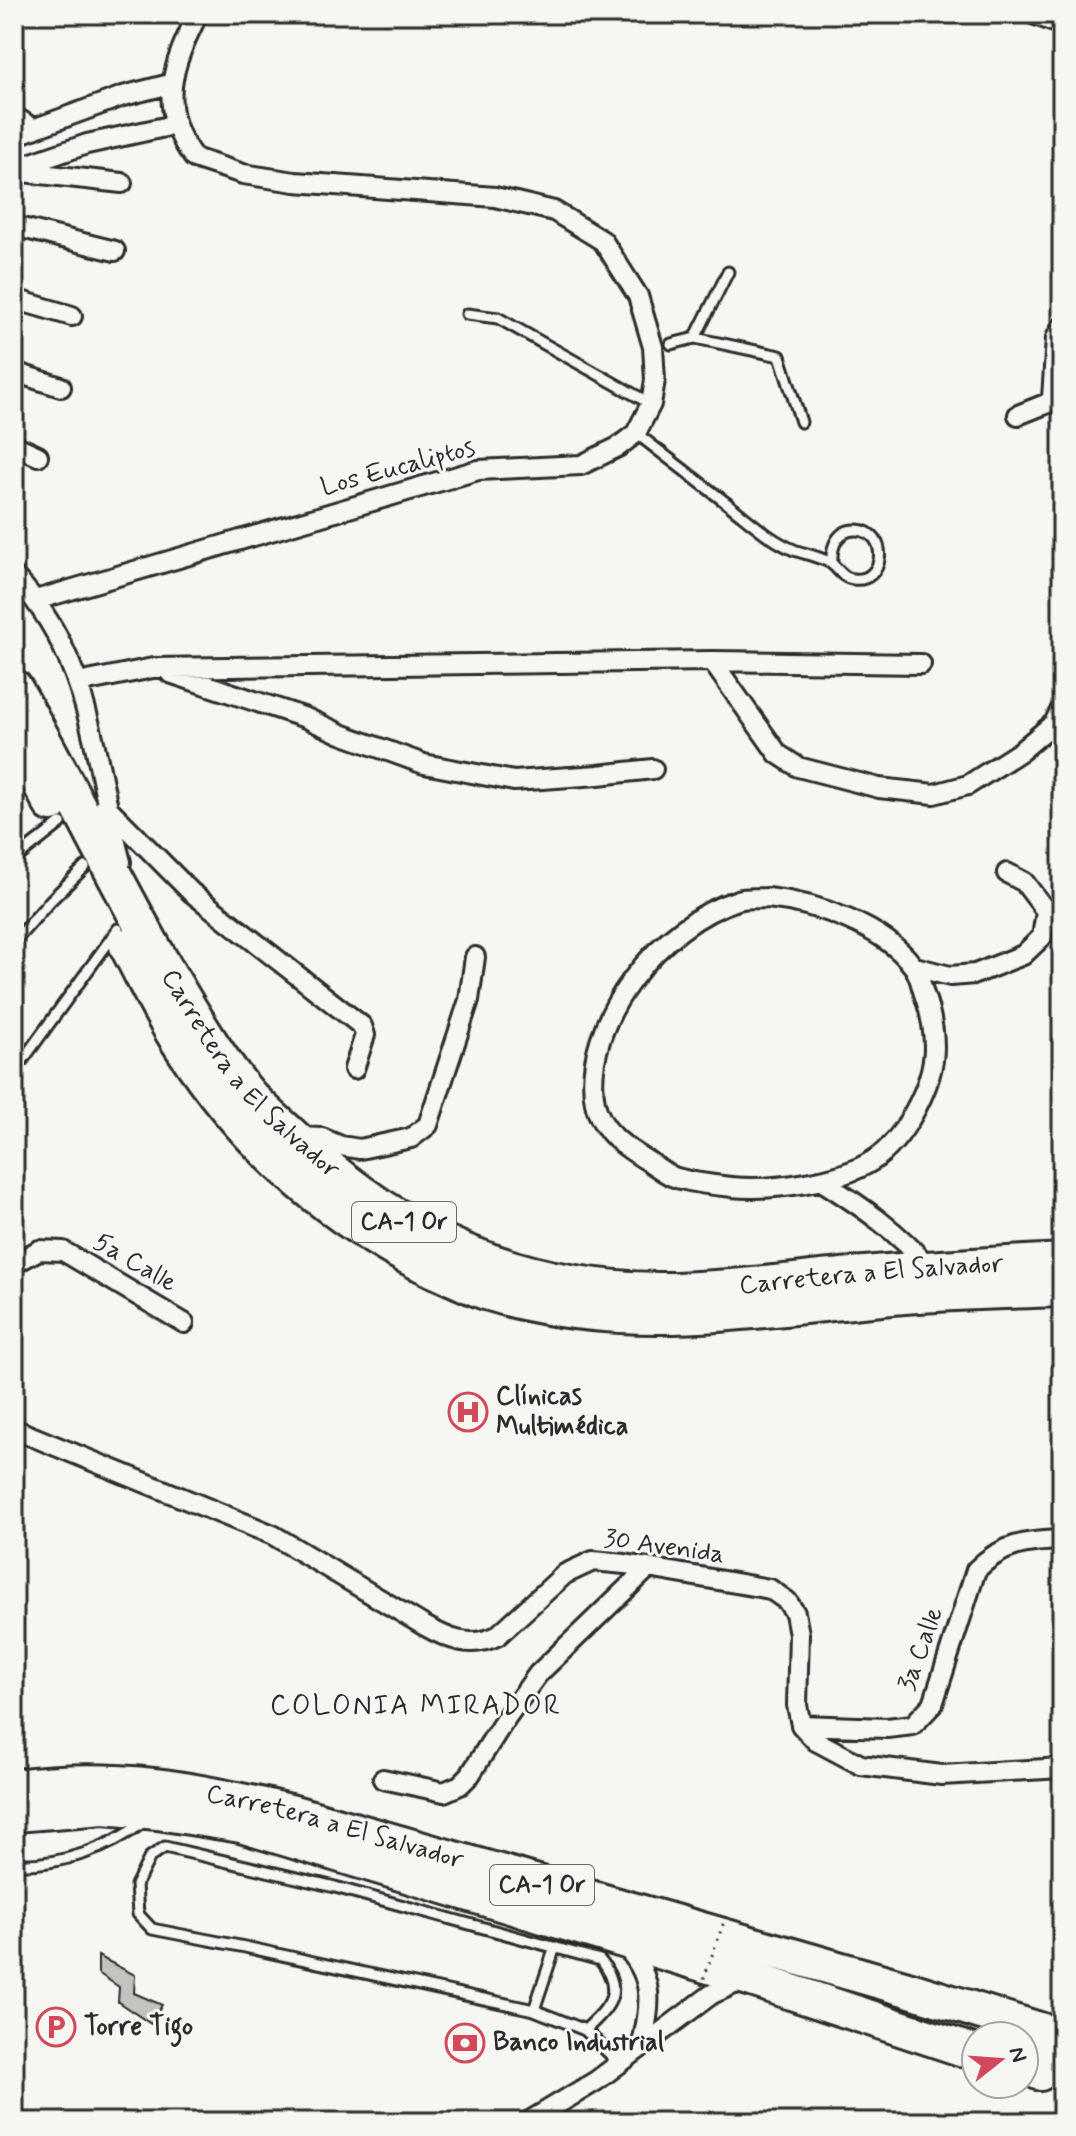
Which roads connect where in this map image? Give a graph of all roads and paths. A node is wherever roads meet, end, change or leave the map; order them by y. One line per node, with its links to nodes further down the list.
1 (198, 14): 4 (street)
2 (1033, 14): 3 (street)
3 (1062, 25)
4 (170, 84): 6 (street); 7 (street)
5 (14, 116): 7 (street)
6 (174, 125): 9 (street); 19 (street, Los Eucaliptos)
7 (34, 129): 8 (street)
8 (14, 136)
9 (14, 170): 10 (street)
10 (122, 183)
11 (14, 226): 12 (street)
12 (115, 251)
13 (728, 272): 18 (lane)
14 (14, 299): 16 (street)
15 (467, 314): 22 (lane)
16 (72, 316)
17 (1062, 327): 23 (street)
18 (695, 338): 19 (lane); 24 (lane)
19 (662, 346): 22 (street, Los Eucaliptos)
20 (14, 372): 21 (street)
21 (61, 387)
22 (651, 404): 25 (street, Los Eucaliptos)
23 (1018, 415)
24 (801, 422)
25 (636, 433): 28 (lane); 30 (street, Los Eucaliptos)
26 (14, 445): 27 (street)
27 (38, 456)
28 (832, 563): 28 (lane)
29 (14, 576): 30 (street)
30 (36, 600): 34 (street)
31 (712, 661): 32 (street); 33 (street); 36 (street)
32 (921, 664)
33 (153, 668): 34 (street); 38 (street)
34 (78, 683): 39 (street)
35 (14, 687): 44 (highway, Carretera a El Salvador / CA-1 Or)
36 (1062, 707)
37 (14, 734): 40 (highway, Carretera a El Salvador / CA-1 Or)
38 (653, 769)
39 (105, 805): 44 (street); 48 (street)
40 (61, 823): 41 (lane); 42 (highway, Carretera a El Salvador / CA-1 Or)
41 (14, 860)
42 (85, 867): 44 (highway, Carretera a El Salvador / CA-1 Or); 45 (lane)
43 (1007, 873): 47 (street)
44 (127, 924): 49 (lane); 50 (highway, Carretera a El Salvador / CA-1 Or); 55 (highway, Carretera a El Salvador / CA-1 Or)
45 (14, 942)
46 (475, 957): 50 (street)
47 (915, 967): 51 (street); 51 (street)
48 (354, 1069)
49 (14, 1072)
50 (334, 1157): 54 (highway, Carretera a El Salvador / CA-1 Or)
51 (820, 1180): 54 (street)
52 (1062, 1261): 54 (highway, Carretera a El Salvador / CA-1 Or)
53 (14, 1264): 56 (street, 5a Calle)
54 (929, 1268)
55 (1062, 1289)
56 (184, 1323)
57 (14, 1429): 59 (street, 30 Avenida)
58 (1062, 1540): 60 (street, 3a Calle)
59 (648, 1568): 60 (street, 30 Avenida); 62 (street)
60 (801, 1725): 61 (street)
61 (1062, 1768)
62 (383, 1779)
63 (14, 1787): 73 (highway, Carretera a El Salvador / CA-1 Or)
64 (158, 1812): 65 (highway, Carretera a El Salvador / CA-1 Or); 66 (lane); 68 (highway, Carretera a El Salvador / CA-1 Or)
65 (14, 1814)
66 (14, 1864)
67 (725, 1919): 71 (path, bridge)
68 (616, 1937): 70 (highway, Carretera a El Salvador / CA-1 Or); 79 (street)
69 (555, 1947): 72 (lane); 72 (lane); 76 (lane)
70 (749, 1978): 74 (highway, Carretera a El Salvador / CA-1 Or); 79 (street)
71 (701, 1986)
72 (534, 2010): 76 (lane)
73 (960, 2021)
74 (890, 2026): 75 (highway); 80 (highway, Carretera a El Salvador / CA-1 Or)
75 (960, 2026)
76 (585, 2030): 81 (lane)
77 (1040, 2035): 78 (highway, Carretera a El Salvador / CA-1 Or)
78 (1062, 2037)
79 (642, 2044): 81 (street)
80 (960, 2048)
81 (619, 2063): 82 (street)
82 (528, 2122)

